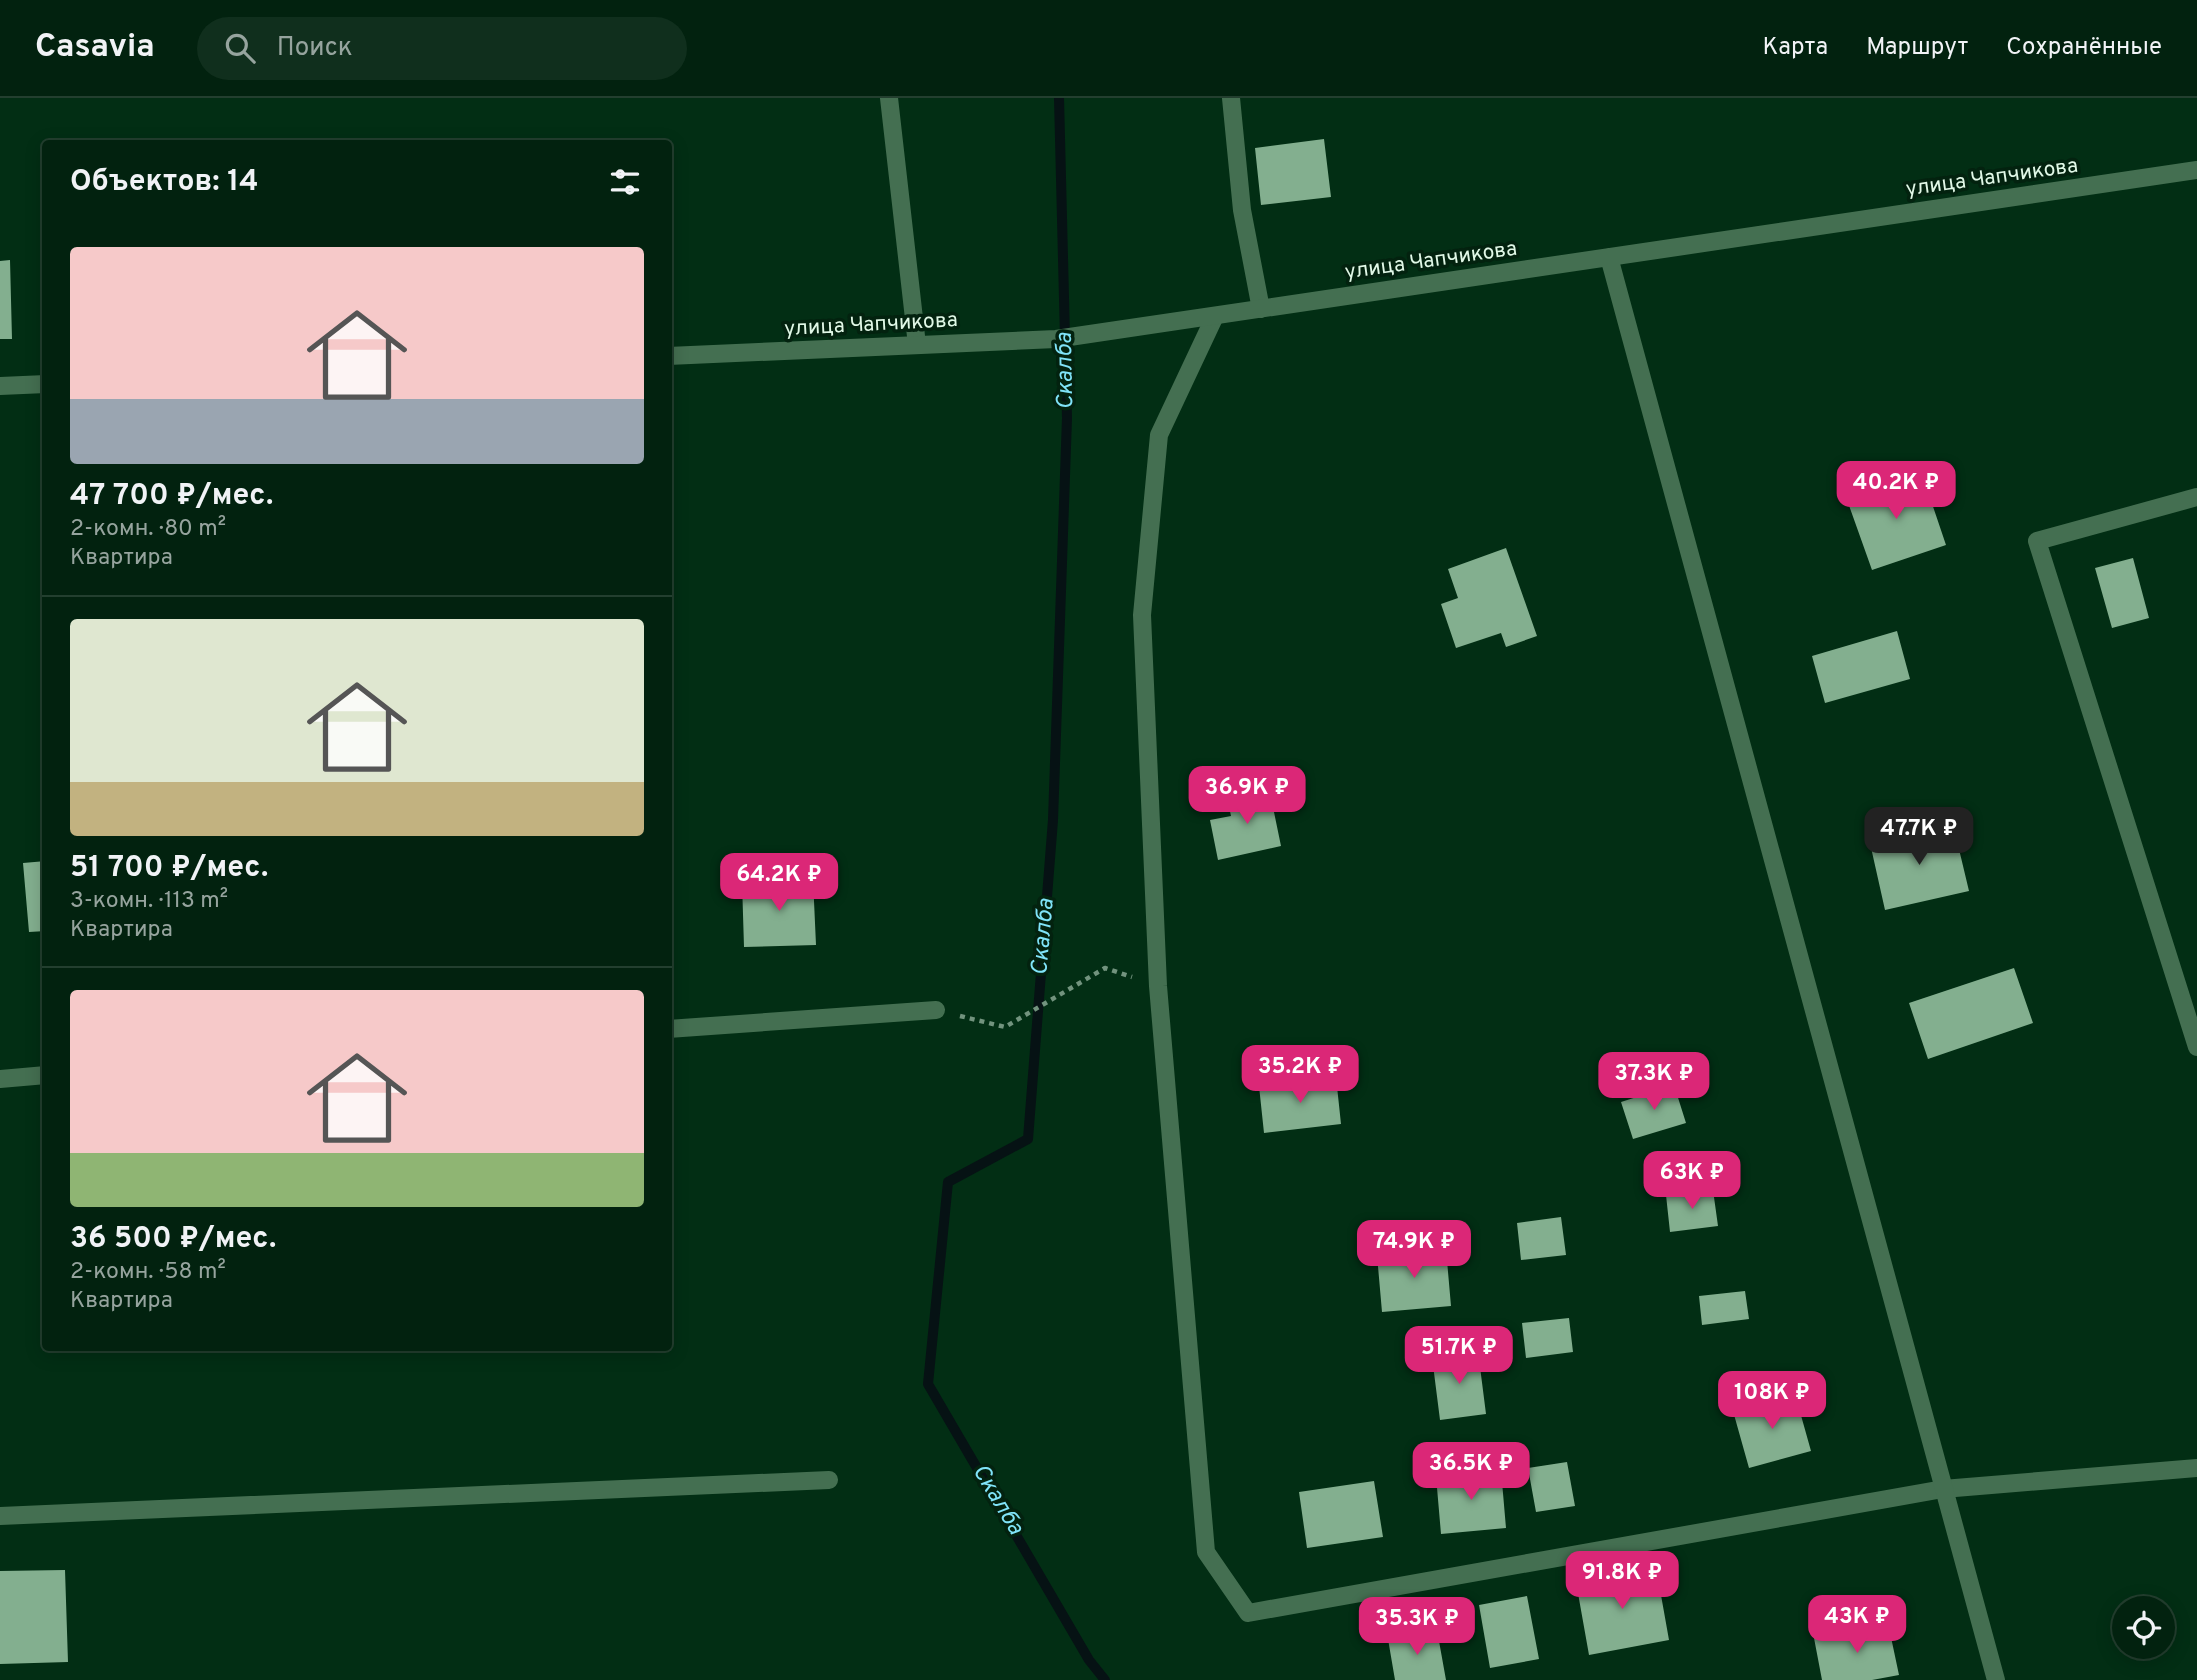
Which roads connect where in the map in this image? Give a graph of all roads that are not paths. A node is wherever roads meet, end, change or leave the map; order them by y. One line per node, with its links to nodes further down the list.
1 (888, 98): 7 (street)
2 (1231, 98): 5 (street)
3 (2197, 170): 4 (street, улица Чапчикова)
4 (1609, 257): 5 (street, улица Чапчикова); 19 (street)
5 (1261, 309): 6 (street, улица Чапчикова)
6 (1215, 316): 7 (street, улица Чапчикова); 19 (street)
7 (917, 345): 8 (street, улица Чапчикова)
8 (672, 356)
9 (42, 384): 10 (street)
10 (0, 386)
11 (2197, 497): 14 (street)
12 (936, 1010): 13 (street)
13 (672, 1029)
14 (2197, 1047)
15 (42, 1075): 16 (street)
16 (0, 1079)
17 (2197, 1468): 19 (street)
18 (829, 1480): 20 (street)
19 (1943, 1489): 21 (street)
20 (0, 1516)
21 (1996, 1680)

